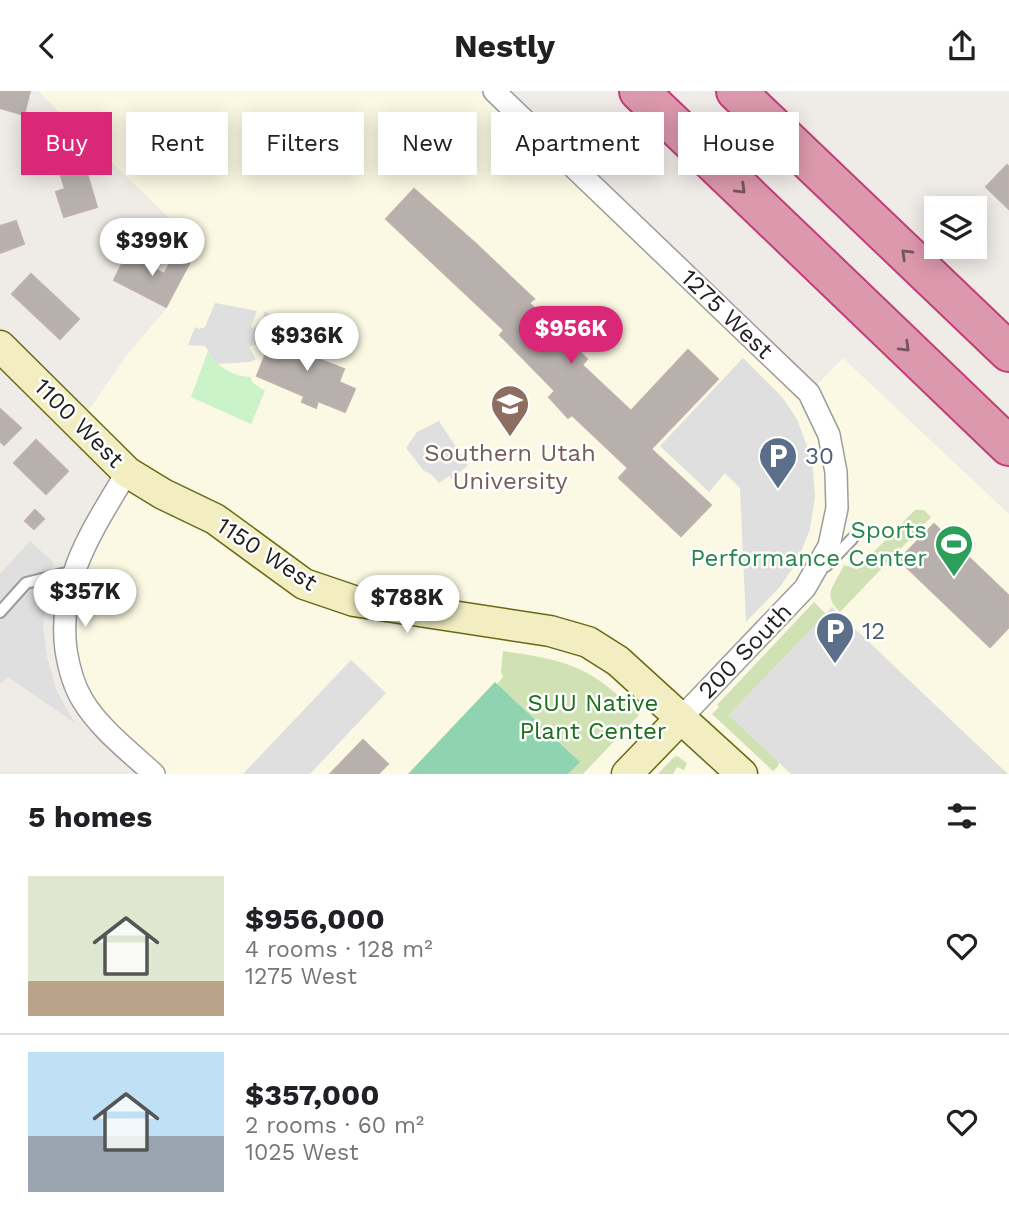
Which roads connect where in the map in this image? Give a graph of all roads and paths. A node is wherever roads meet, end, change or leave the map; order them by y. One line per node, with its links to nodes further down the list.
1 (494, 91): 11 (street, 1275 West)
2 (639, 91): 6 (highway, one-way to 6)
3 (736, 91): 5 (highway, one-way to 3)
4 (0, 346): 7 (street, 1100 West)
5 (1009, 352)
6 (1006, 439)
7 (127, 472): 8 (street, 1100 West); 10 (street)
8 (163, 493): 13 (street, 1150 West)
9 (852, 539): 11 (lane)
10 (74, 571): 12 (lane); 15 (street)
11 (805, 588): 13 (street, 200 South)
12 (0, 613)
13 (681, 718): 14 (street, 1150 West); 16 (street, 200 South)
14 (729, 769)
15 (154, 774)
16 (627, 774)

